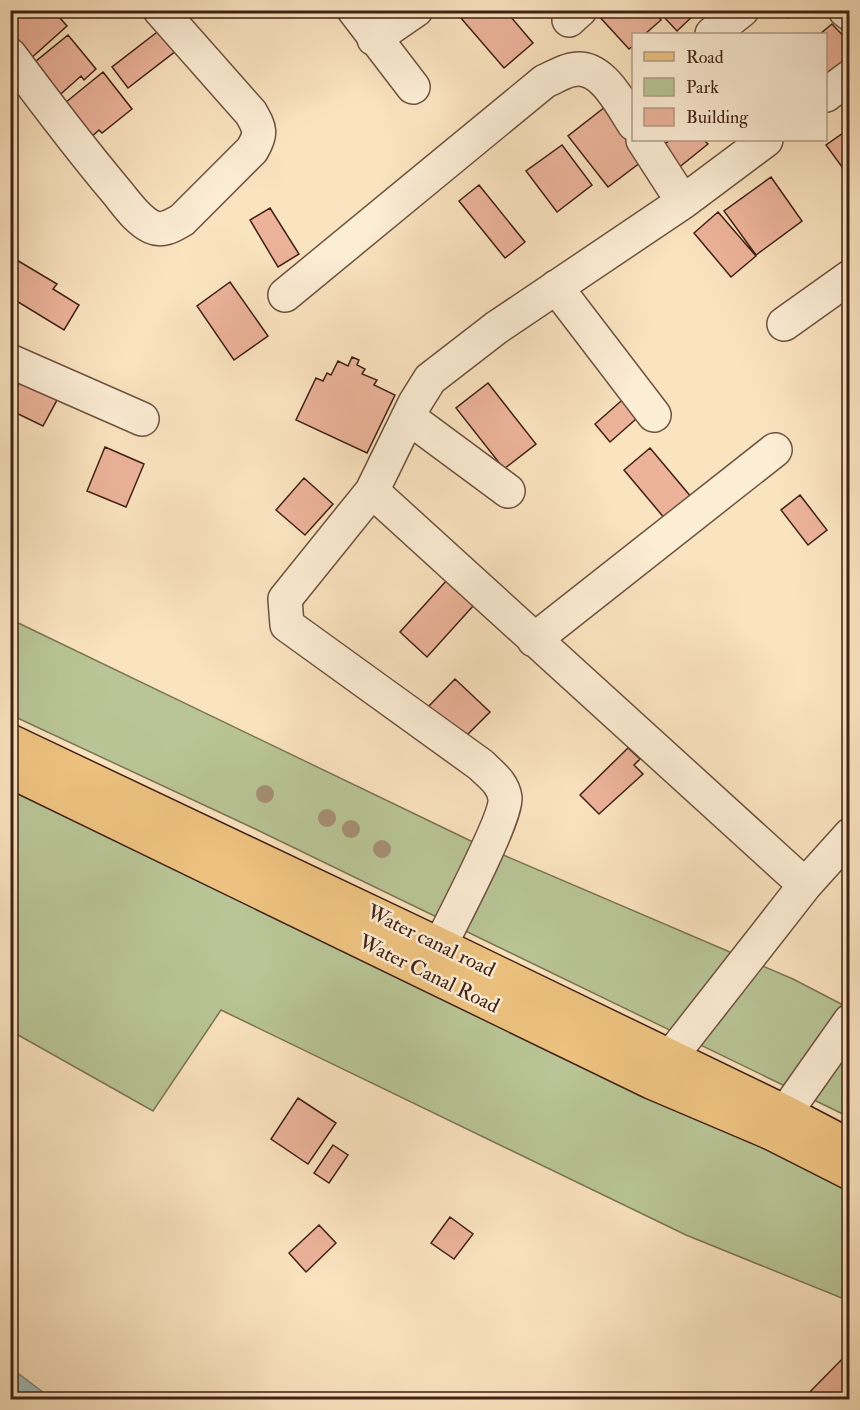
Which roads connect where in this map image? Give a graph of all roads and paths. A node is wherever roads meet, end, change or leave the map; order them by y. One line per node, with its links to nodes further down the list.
1 (160, 10): 9 (street)
2 (354, 10): 8 (street)
3 (416, 10): 8 (street)
4 (742, 10): 7 (street)
5 (845, 10): 6 (street)
6 (849, 14)
7 (713, 33)
8 (374, 39): 11 (street)
9 (10, 55)
10 (849, 77): 12 (street)
11 (413, 87)
12 (827, 94)
13 (632, 122): 19 (street)
14 (644, 141): 16 (street)
15 (765, 141): 16 (street)
16 (683, 202): 18 (street)
17 (849, 277): 20 (street)
18 (556, 287): 22 (street); 23 (street)
19 (285, 295)
20 (784, 324)
21 (10, 361): 24 (street)
22 (654, 415)
23 (408, 417): 26 (street); 27 (street)
24 (142, 419)
25 (775, 450): 28 (street)
26 (372, 491): 28 (street); 33 (street)
27 (508, 491)
28 (534, 640): 32 (street)
29 (10, 741): 33 (main road, Water canal road)
30 (10, 771): 33 (main road, Water Canal Road)
31 (849, 835): 32 (street)
32 (804, 885): 35 (street)
33 (433, 959): 35 (main road, Water Canal Road)
34 (849, 1021): 36 (street)
35 (661, 1070): 36 (main road, Water Canal Road)
36 (778, 1123): 37 (main road); 38 (main road, Water Canal Road)
37 (849, 1146)
38 (849, 1173)

